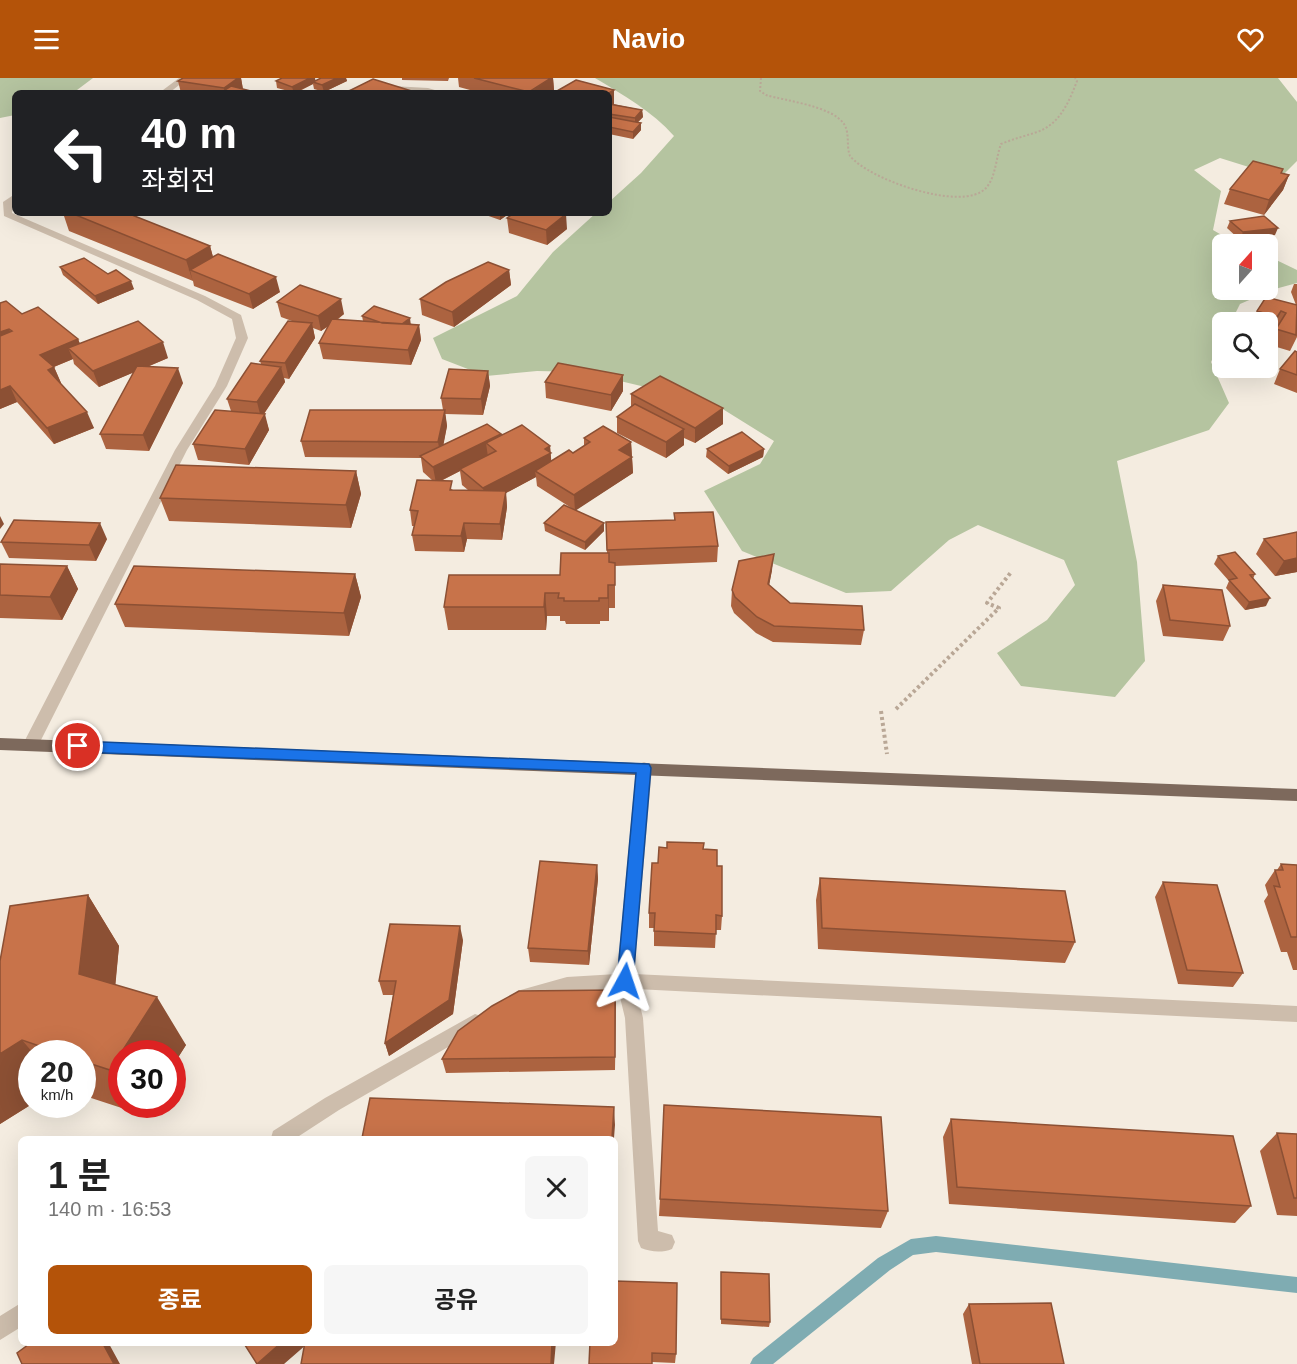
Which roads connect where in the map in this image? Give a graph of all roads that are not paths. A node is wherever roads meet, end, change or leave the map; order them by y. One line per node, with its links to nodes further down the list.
1 (184, 78): 2 (street)
2 (167, 90)
3 (364, 90): 4 (street)
4 (426, 90)
5 (12, 199): 7 (street)
6 (0, 744): 7 (main road)
7 (31, 744): 8 (main road)
8 (644, 768): 9 (main road); 10 (street)
9 (1297, 795)
10 (625, 981): 11 (street); 13 (street); 15 (street)
11 (508, 1004)
12 (489, 1013): 14 (street)
13 (1297, 1014)
14 (283, 1136)
15 (665, 1242)
16 (18, 1316): 17 (street)
17 (0, 1329)

